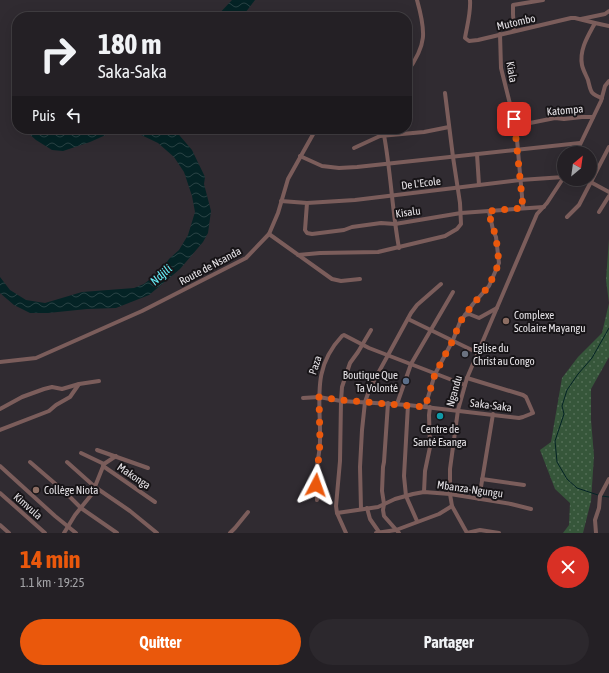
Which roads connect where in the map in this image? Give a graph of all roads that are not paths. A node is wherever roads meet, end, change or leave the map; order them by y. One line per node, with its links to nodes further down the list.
1 (417, 0): 10 (street)
2 (470, 0): 9 (street, Mutombo)
3 (543, 0): 8 (street)
4 (609, 12): 5 (street)
5 (580, 19): 6 (street, Mutombo); 8 (street, Mutombo)
6 (595, 23): 7 (street, Mutombo); 13 (street)
7 (609, 26)
8 (514, 31): 9 (street, Mutombo)
9 (500, 34): 15 (street, Kiala)
10 (412, 64)
11 (609, 81): 13 (street)
12 (445, 93): 16 (street)
13 (602, 98): 14 (street)
14 (593, 117): 15 (street, Katompa); 21 (street)
15 (515, 126): 25 (street, Kiala)
16 (449, 127): 17 (street); 28 (street)
17 (412, 133)
18 (313, 134): 27 (street, Route de Nsanda)
19 (397, 134): 20 (street)
20 (384, 135): 24 (street); 29 (street)
21 (580, 143): 22 (street); 25 (street)
22 (579, 146)
23 (609, 147): 30 (street)
24 (354, 148)
25 (517, 150): 26 (street); 32 (street, Kiala)
26 (477, 154): 28 (street); 33 (street)
27 (300, 156): 29 (street); 41 (street, Route de Nsanda)
28 (453, 157): 29 (street); 37 (street)
29 (390, 164): 39 (street)
30 (597, 170)
31 (557, 177): 32 (street, De L'Ecole)
32 (520, 180): 33 (street, De L'Ecole); 44 (street, Kiala)
33 (480, 185): 37 (street, De L'Ecole)
34 (597, 185): 38 (street)
35 (558, 186): 43 (street, Ngandu)
36 (589, 186): 48 (street)
37 (458, 188): 39 (street, De L'Ecole); 47 (street)
38 (609, 192)
39 (393, 196): 42 (street, De L'Ecole); 49 (street)
40 (609, 196): 46 (street)
41 (281, 202): 42 (street, De L'Ecole); 50 (street, Route de Nsanda)
42 (307, 203): 49 (street, Kisalu)
43 (544, 207): 44 (street, Kisalu); 56 (street, Ngandu)
44 (523, 208): 45 (street, Kisalu)
45 (488, 211): 47 (street, Kisalu); 57 (street)
46 (599, 212)
47 (461, 213): 49 (street, Kisalu); 51 (street)
48 (567, 217)
49 (395, 224): 51 (street)
50 (269, 234): 52 (street); 65 (street, Route de Nsanda)
51 (399, 248): 52 (street)
52 (298, 255): 53 (street)
53 (360, 279)
54 (441, 284): 58 (street)
55 (453, 292): 60 (street)
56 (497, 308): 57 (street); 63 (street, Ngandu)
57 (465, 315): 61 (street)
58 (408, 319): 60 (street); 64 (street)
59 (371, 330): 62 (street)
60 (430, 331): 61 (street); 66 (street)
61 (453, 340): 63 (street); 67 (street)
62 (362, 344): 64 (street); 72 (street, Paza); 74 (street)
63 (478, 353): 68 (street, Ngandu)
64 (389, 355): 66 (street); 75 (street)
65 (0, 362)
66 (411, 364): 67 (street); 77 (street)
67 (435, 374): 71 (street); 79 (street)
68 (467, 378): 71 (street, Ngandu); 83 (street, Saka-Saka)
69 (99, 381): 70 (street)
70 (80, 384): 81 (street); 84 (street)
71 (465, 385): 82 (street, Ngandu)
72 (319, 397): 73 (street, Saka-Saka); 74 (street, Saka-Saka); 102 (street, Paza)
73 (303, 398)
74 (341, 400): 75 (street, Saka-Saka); 111 (street)
75 (364, 402): 76 (street, Saka-Saka); 108 (street)
76 (388, 404): 77 (street, Saka-Saka); 104 (street)
77 (396, 404): 78 (street, Saka-Saka)
78 (408, 405): 79 (street, Saka-Saka); 100 (street)
79 (425, 407): 80 (street, Saka-Saka)
80 (430, 407): 82 (street, Saka-Saka); 97 (street)
81 (0, 409)
82 (458, 410): 83 (street, Saka-Saka); 99 (street, Ngandu)
83 (493, 414): 93 (street)
84 (0, 430)
85 (97, 450): 87 (street)
86 (81, 453): 90 (street, Makonga)
87 (116, 456): 90 (street); 92 (street)
88 (30, 462): 106 (street)
89 (67, 462): 96 (street)
90 (104, 465): 96 (street); 103 (street, Makonga)
91 (0, 466): 114 (street)
92 (148, 468)
93 (482, 479): 95 (street); 101 (street)
94 (609, 479): 127 (street)
95 (524, 485)
96 (96, 487): 106 (street); 121 (street)
97 (424, 492): 99 (street, Mbanza-Ngungu); 100 (street, Mbanza-Ngungu)
98 (0, 493): 117 (street, Kimvula)
99 (450, 494): 101 (street, Mbanza-Ngungu); 105 (street, Ngandu)
100 (406, 496): 104 (street, Mbanza-Ngungu); 112 (street)
101 (480, 499): 109 (street, Mbanza-Ngungu)
102 (318, 500)
103 (155, 502)
104 (384, 504): 107 (street, Mbanza-Ngungu); 115 (street)
105 (452, 506): 112 (street); 125 (street, Ngandu)
106 (81, 508): 114 (street); 120 (street)
107 (367, 508): 108 (street, Mbanza-Ngungu); 124 (street)
108 (361, 509): 111 (street, Mbanza-Ngungu)
109 (531, 509)
110 (248, 512): 122 (street)
111 (338, 513): 123 (street)
112 (417, 522): 115 (street)
113 (0, 525): 116 (street)
114 (68, 528): 118 (street); 119 (street)
115 (397, 532): 124 (street)
116 (9, 533)
117 (45, 533)
118 (64, 533)
119 (76, 533)
120 (117, 533)
121 (157, 533)
122 (230, 533)
123 (346, 533)
124 (377, 533)
125 (467, 533): 126 (street)
126 (498, 533)
127 (596, 533)

